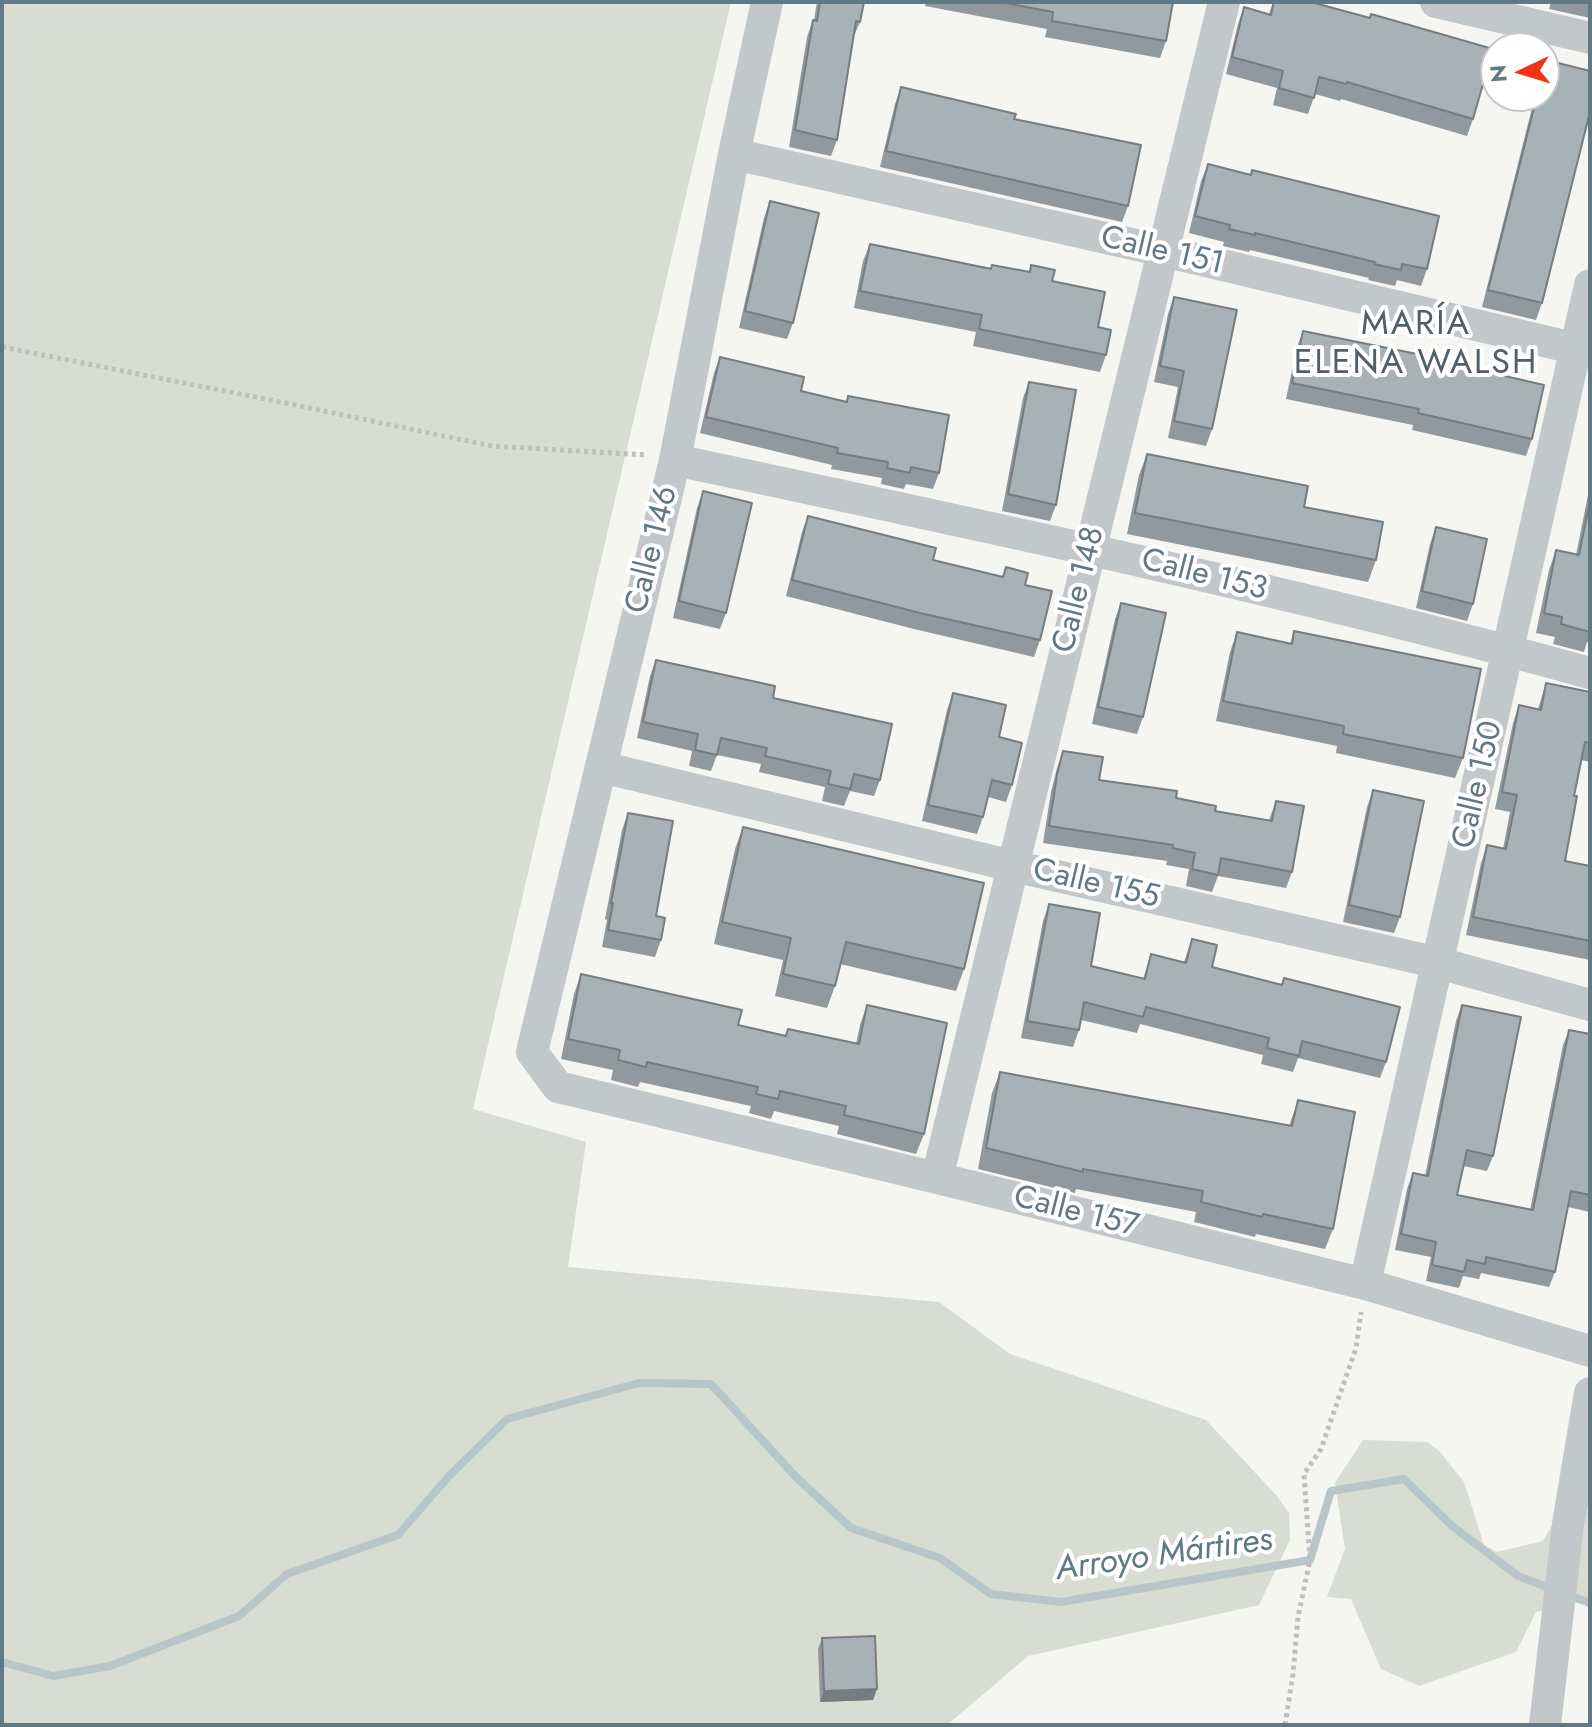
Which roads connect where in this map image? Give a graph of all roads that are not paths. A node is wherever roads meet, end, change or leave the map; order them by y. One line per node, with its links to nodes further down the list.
1 (767, 2): 5 (street, Calle 146)
2 (1224, 2): 6 (street, Calle 148)
3 (1436, 2): 4 (street)
4 (1590, 38)
5 (734, 154): 6 (street, Calle 151); 9 (street, Calle 146)
6 (1163, 251): 8 (street, Calle 151); 10 (street, Calle 148)
7 (1590, 285): 8 (street, Calle 150)
8 (1583, 350): 11 (street, Calle 150)
9 (675, 460): 10 (street, Calle 153); 13 (street, Calle 146)
10 (1090, 549): 11 (street, Calle 153); 14 (street, Calle 148)
11 (1509, 650): 12 (street, Calle 153); 15 (street, Calle 150)
12 (1590, 673)
13 (601, 767): 14 (street, Calle 155); 17 (street, Calle 146)
14 (1013, 866): 15 (street, Calle 155); 18 (street, Calle 148)
15 (1439, 963): 16 (street, Calle 155); 19 (street, Calle 150)
16 (1590, 1005)
17 (558, 1087): 18 (street, Calle 157)
18 (937, 1178): 19 (street, Calle 157)
19 (1365, 1284): 20 (street, Calle 157)
20 (1590, 1351)
21 (1590, 1393): 22 (street)
22 (1545, 1725)

